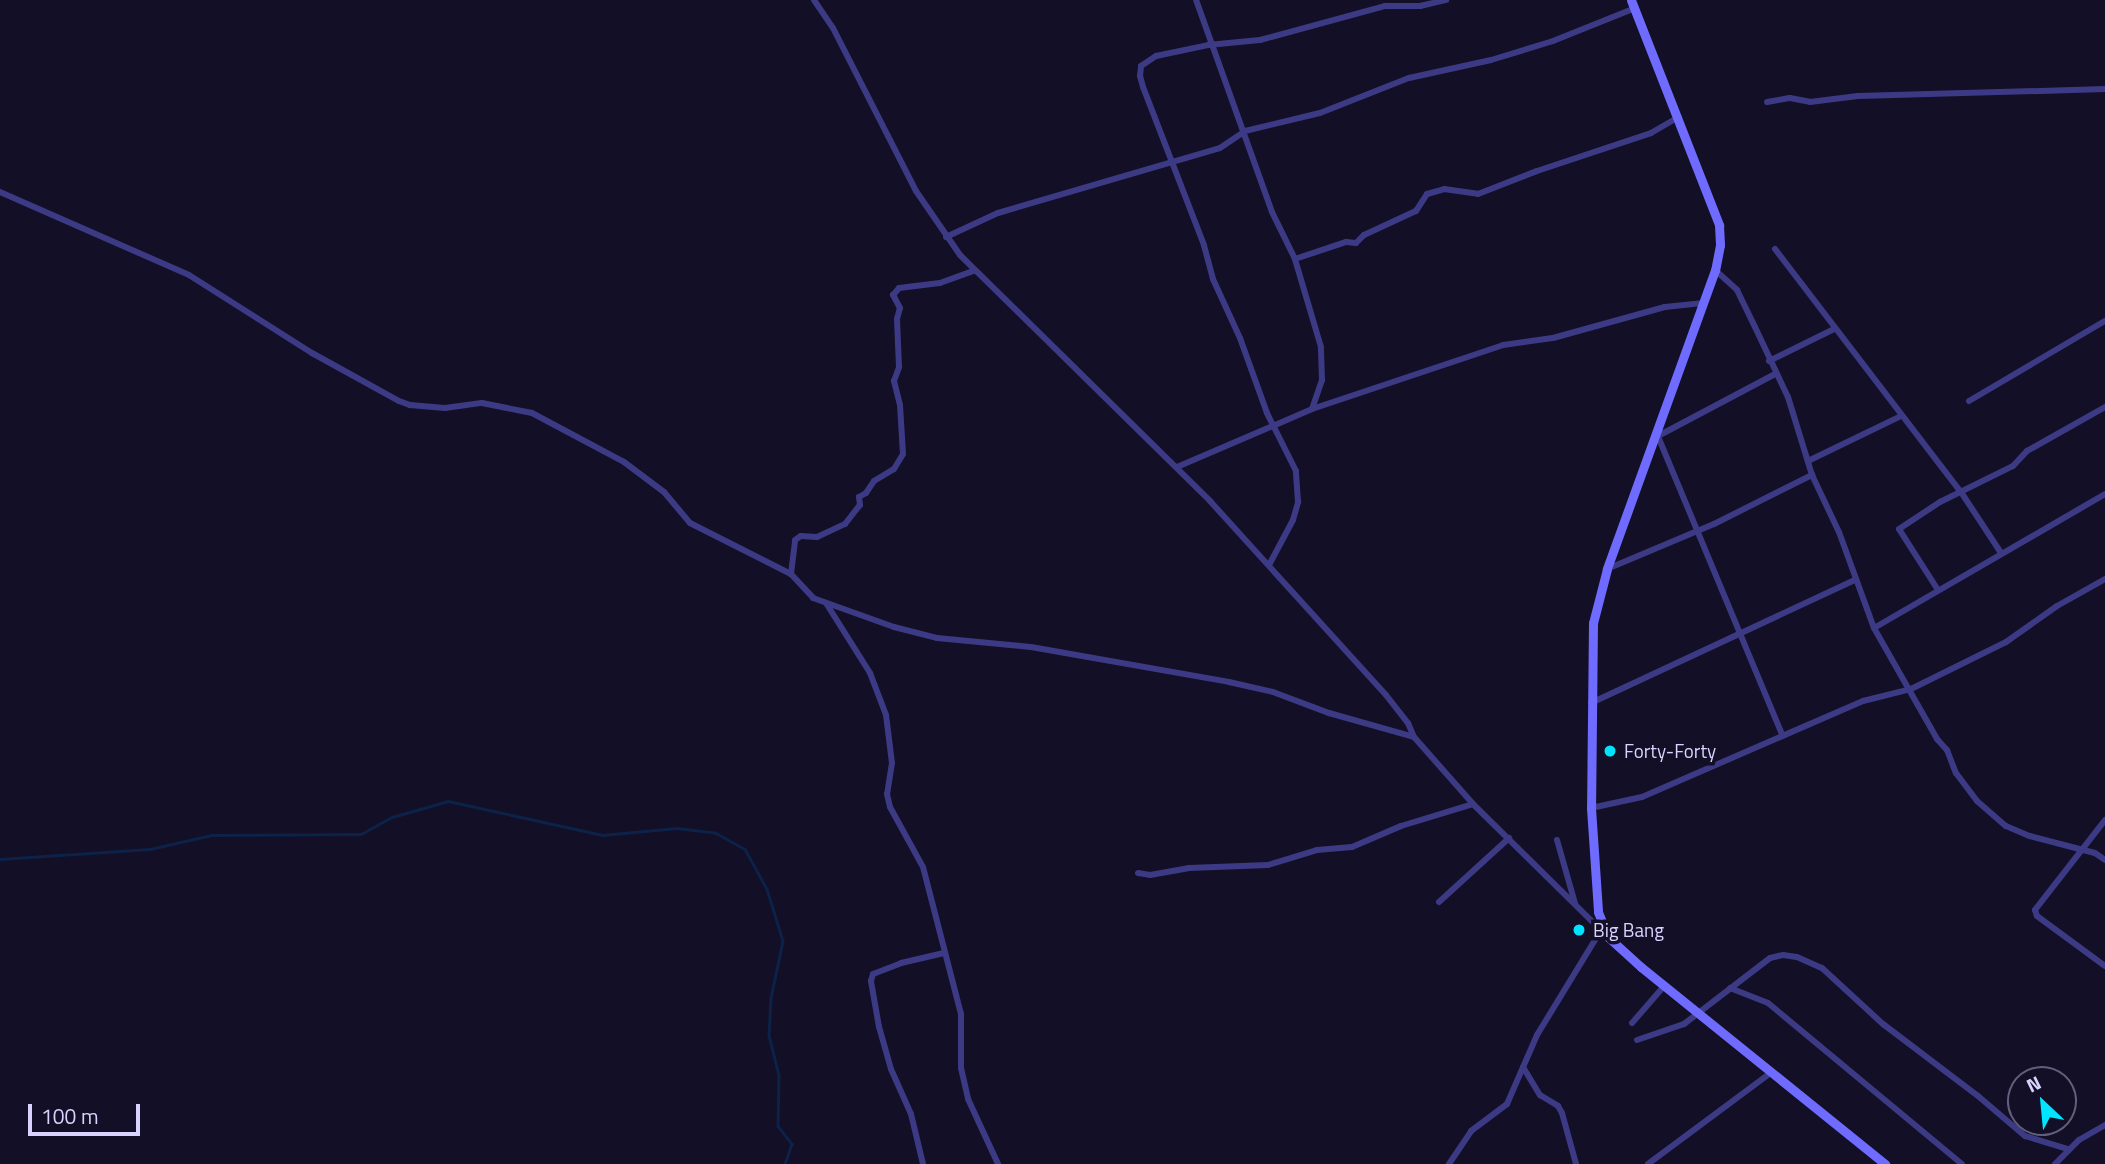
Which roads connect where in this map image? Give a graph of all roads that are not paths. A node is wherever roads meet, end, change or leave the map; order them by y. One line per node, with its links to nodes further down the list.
1 (814, 0): 12 (street)
2 (1196, 0): 5 (street)
3 (1446, 0): 5 (street)
4 (1633, 4): 8 (street); 9 (street)
5 (1211, 44): 9 (street); 10 (street)
6 (2105, 89): 7 (street)
7 (1767, 102)
8 (1679, 117): 14 (street); 16 (street)
9 (1245, 131): 10 (street); 14 (street)
10 (1170, 163): 12 (street); 26 (street)
11 (0, 192): 37 (street)
12 (947, 237): 15 (street)
13 (1775, 249): 19 (street)
14 (1295, 259): 24 (street)
15 (975, 270): 29 (street); 37 (street)
16 (1715, 270): 17 (street); 20 (street)
17 (1702, 303): 24 (street); 27 (street)
18 (2105, 321): 22 (street)
19 (1834, 329): 20 (street); 25 (street)
20 (1769, 361): 21 (street)
21 (1775, 374): 27 (street); 28 (street)
22 (1969, 401)
23 (2105, 407): 31 (street)
24 (1312, 409): 26 (street)
25 (1901, 416): 28 (street); 31 (street)
26 (1273, 425): 29 (street); 35 (street)
27 (1657, 433): 33 (street); 36 (street)
28 (1808, 461): 30 (street)
29 (1177, 467): 35 (street)
30 (1812, 475): 33 (street); 39 (street)
31 (1961, 492): 34 (street); 40 (street)
32 (2105, 494): 34 (street)
33 (1697, 532): 36 (street); 43 (street)
34 (2001, 553): 40 (street)
35 (1269, 565): 47 (street)
36 (1607, 569): 45 (street)
37 (791, 574): 41 (street)
38 (2105, 579): 44 (street)
39 (1855, 580): 42 (street); 43 (street)
40 (1938, 590): 42 (street)
41 (825, 602): 47 (street); 59 (street)
42 (1874, 628): 44 (street)
43 (1740, 632): 45 (street); 46 (street)
44 (1911, 689): 46 (street); 53 (street)
45 (1591, 703): 49 (street)
46 (1783, 736): 49 (street)
47 (1414, 737): 48 (street)
48 (1473, 803): 51 (street); 55 (street)
49 (1591, 808): 58 (street)
50 (2105, 820): 53 (street)
51 (1509, 838): 56 (street); 57 (street)
52 (1557, 840): 57 (street)
53 (2081, 851): 54 (street); 60 (street)
54 (2105, 860)
55 (1138, 873)
56 (1439, 902)
57 (1576, 905): 58 (street)
58 (1604, 934): 61 (street); 66 (street)
59 (944, 953): 70 (street); 71 (street)
60 (2105, 966)
61 (1665, 985): 63 (street); 64 (street)
62 (1730, 988): 63 (street); 69 (street); 76 (street)
63 (1700, 1013): 65 (street); 67 (street)
64 (1632, 1023)
65 (1637, 1040)
66 (1523, 1067): 72 (street); 73 (street)
67 (1772, 1072): 74 (street); 75 (street)
68 (2105, 1125): 69 (street)
69 (2068, 1149): 77 (street)
70 (923, 1164)
71 (998, 1164)
72 (1449, 1164)
73 (1576, 1164)
74 (1648, 1164)
75 (1885, 1164)
76 (1962, 1164)
77 (2055, 1164)

